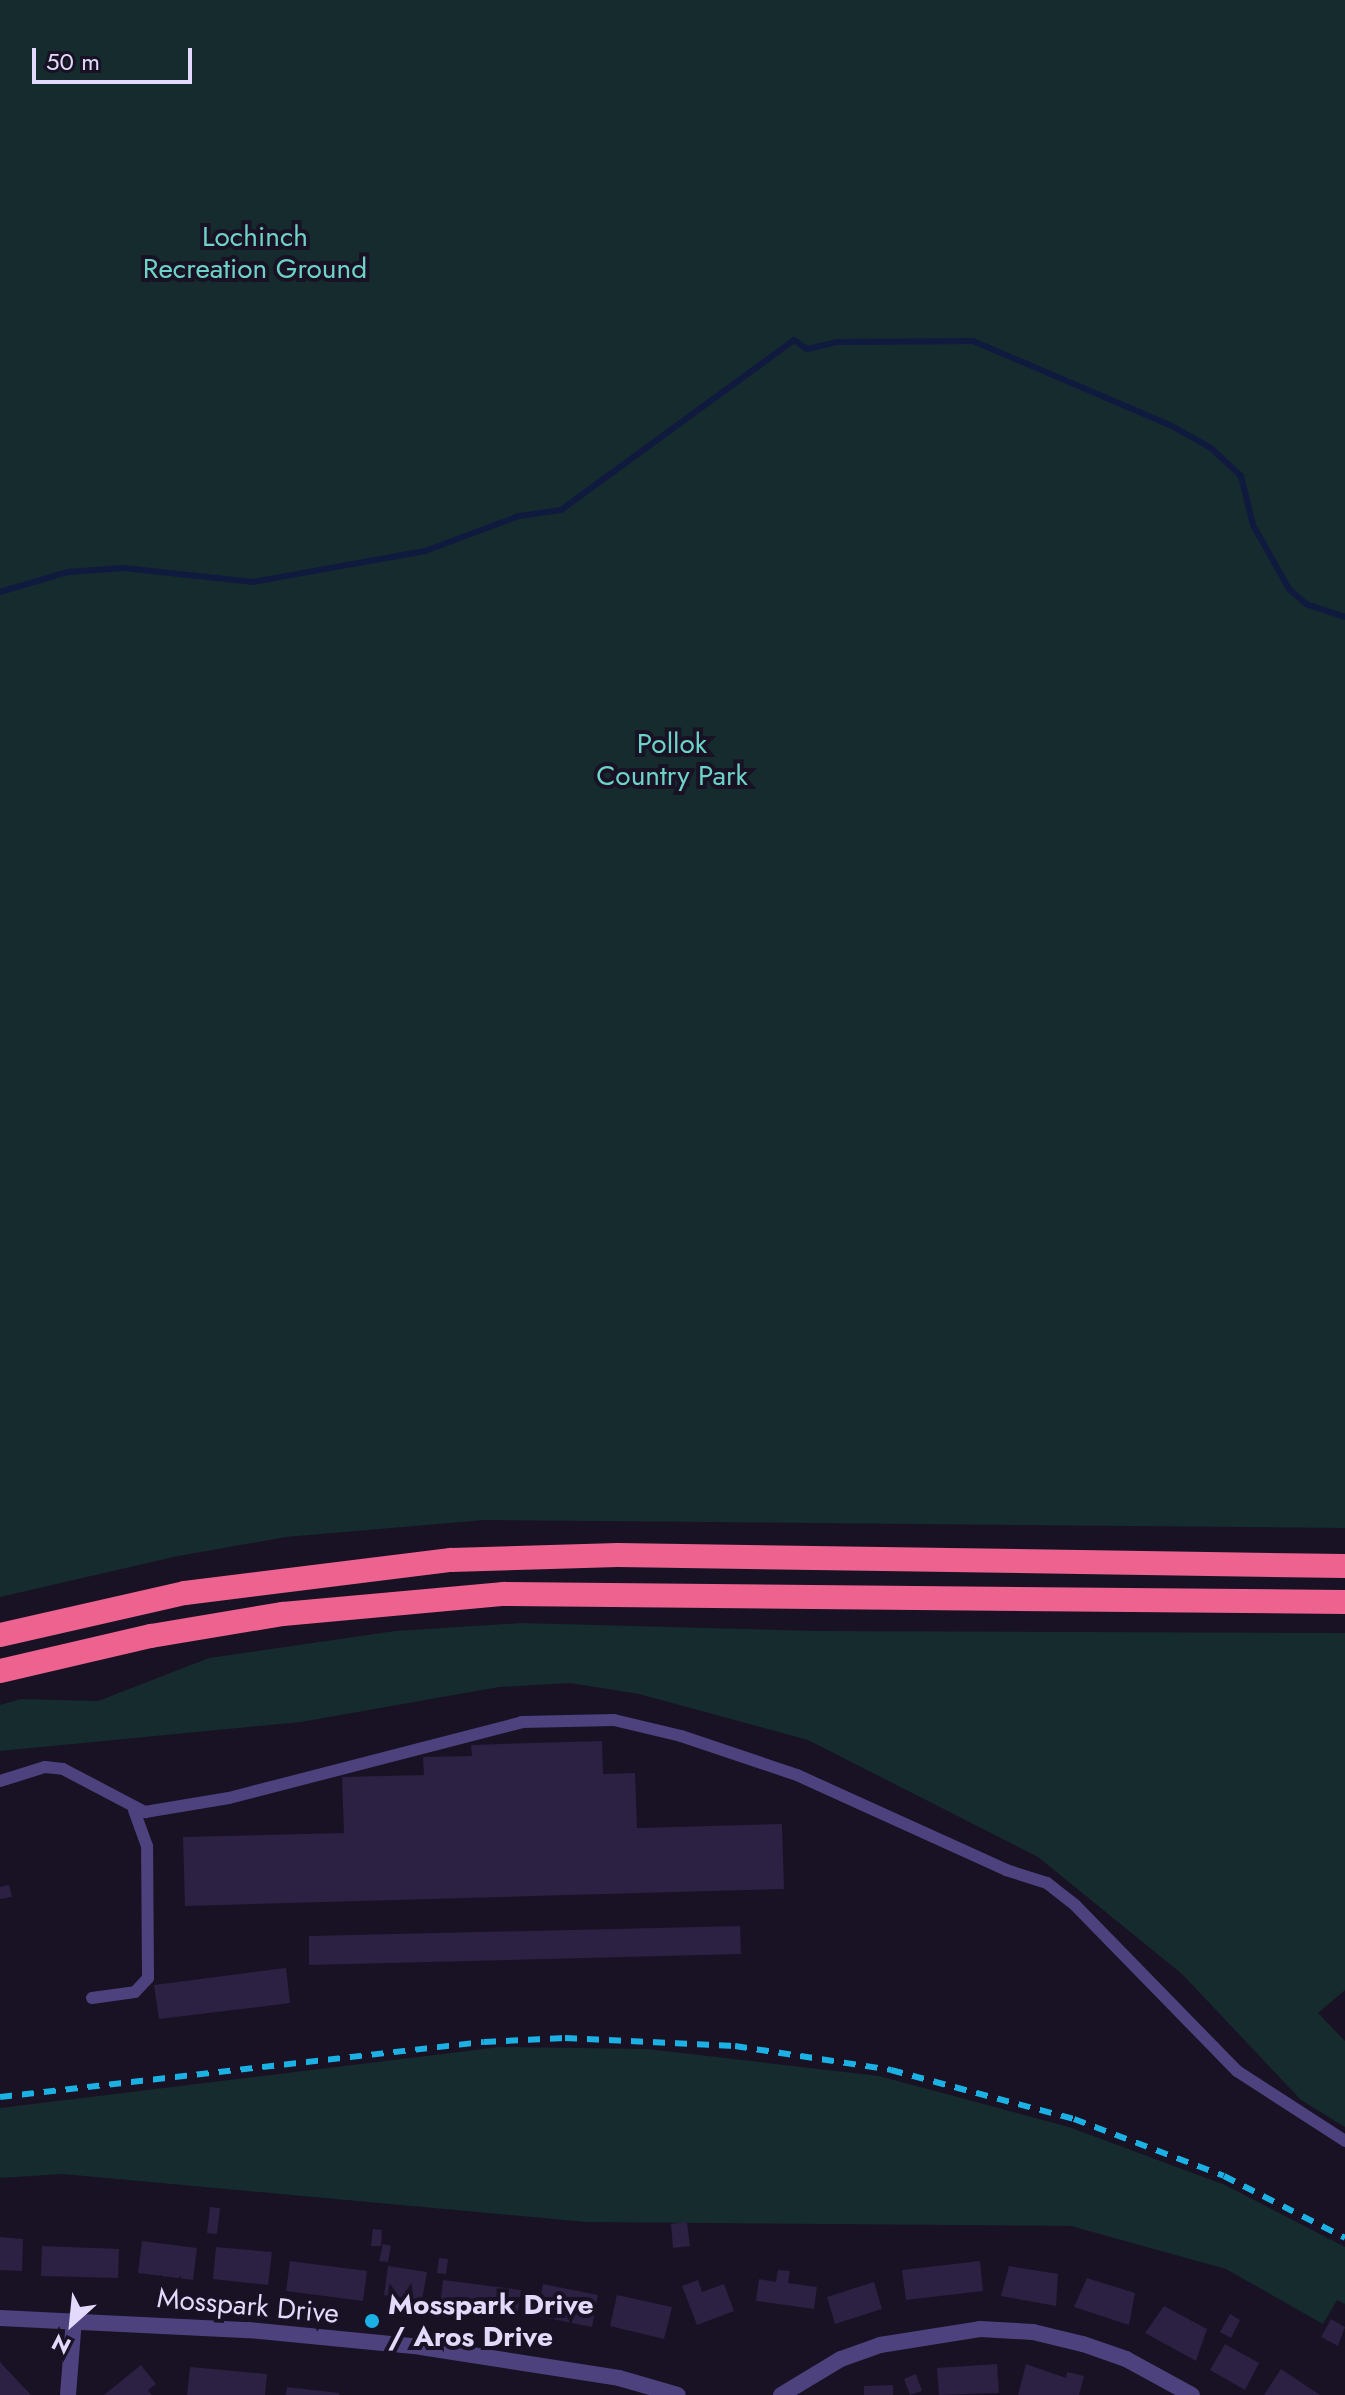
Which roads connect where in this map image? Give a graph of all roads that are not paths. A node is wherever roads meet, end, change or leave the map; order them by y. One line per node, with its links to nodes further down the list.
1 (1345, 1566): 3 (highway)
2 (1345, 1602): 4 (highway)
3 (0, 1635)
4 (0, 1671)
5 (0, 1781): 6 (lane)
6 (134, 1810): 7 (lane); 8 (lane)
7 (92, 1998)
8 (1345, 2141)
9 (0, 2318): 10 (street, Mosspark Drive)
10 (74, 2319): 11 (street); 12 (street, Mosspark Drive)
11 (68, 2395)
12 (678, 2395)
13 (781, 2395): 14 (street)
14 (1192, 2395)

